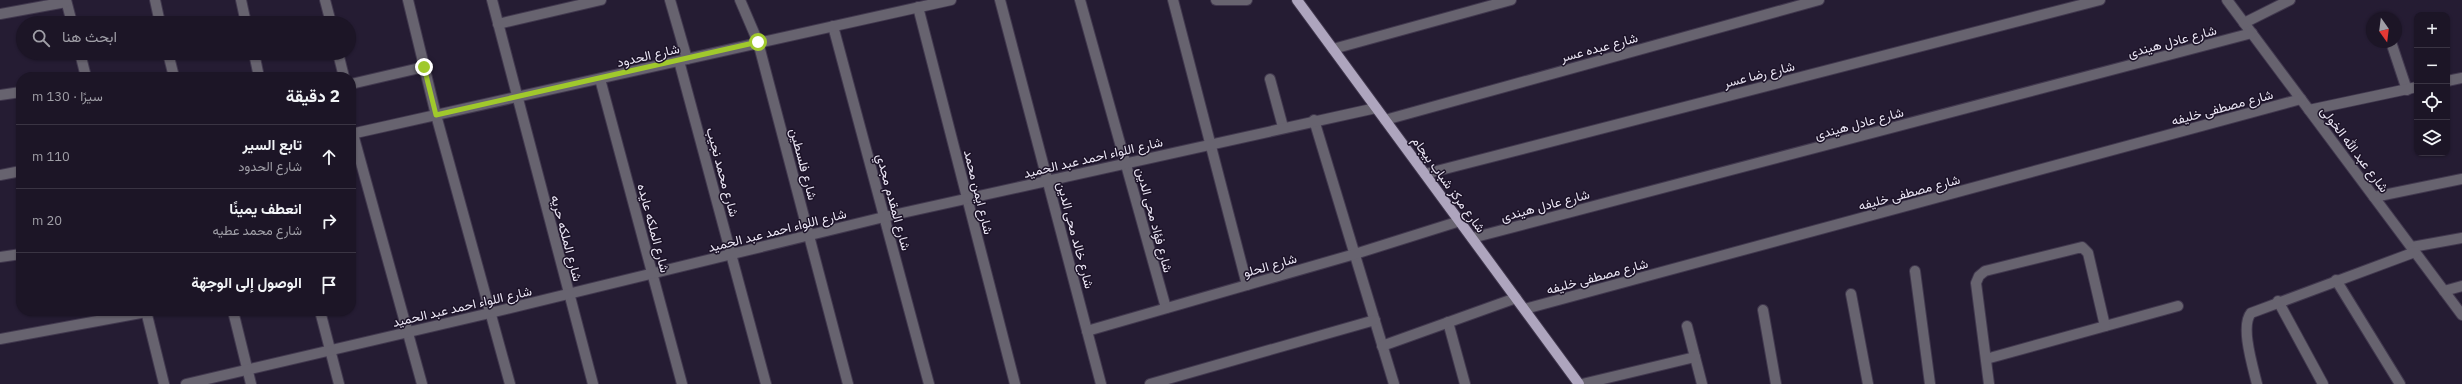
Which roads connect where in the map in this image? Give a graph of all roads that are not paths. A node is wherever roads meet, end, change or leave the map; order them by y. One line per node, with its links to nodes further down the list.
1 (155, 0): 25 (street)
2 (241, 0): 26 (street)
3 (325, 0): 27 (street)
4 (408, 0): 40 (street)
5 (492, 0): 29 (street, شارع الملكه حريه)
6 (601, 0): 29 (street)
7 (670, 0): 39 (street, شارع محمد نجيب)
8 (740, 0): 32 (street, شارع فلسطين)
9 (951, 0): 22 (street, شارع الحدود)
10 (1000, 0): 70 (street, شارع خالد محى الدين)
11 (1080, 0): 65 (street, شارع فؤاد محى الدين)
12 (1173, 0): 63 (street)
13 (1216, 0): 14 (street)
14 (1247, 0)
15 (1297, 0): 34 (main road, شارع مركز شباب بيجام)
16 (1511, 0): 34 (street)
17 (1819, 0): 60 (street, شارع عبده عسر)
18 (2100, 0): 67 (street, شارع رضا عسر)
19 (2227, 0): 28 (street, شارع عبد الله الخولى)
20 (2290, 0): 28 (street)
21 (66, 1): 23 (street); 24 (street)
22 (918, 7): 30 (street, شارع الحدود); 72 (street, شارع ايمن محمد)
23 (0, 14)
24 (70, 16)
25 (158, 16)
26 (244, 16)
27 (329, 16)
28 (2244, 23): 31 (street, شارع عبد الله الخولى)
29 (498, 24): 54 (street, شارع الملكه حريه)
30 (833, 26): 32 (street, شارع الحدود); 73 (street, شارع المقدم مجدي)
31 (2252, 33): 55 (street, شارع عبد الله الخولى); 76 (street, شارع عادل هيندى)
32 (758, 42): 39 (street, شارع الحدود); 75 (street, شارع فلسطين)
33 (2393, 48): 51 (street)
34 (1333, 49): 56 (main road, شارع مركز شباب بيجام)
35 (82, 60): 41 (street)
36 (170, 60): 42 (street)
37 (256, 60): 43 (street)
38 (340, 60): 44 (street)
39 (683, 60): 46 (street, شارع الحدود); 79 (street, شارع محمد نجيب)
40 (424, 67): 49 (street); 58 (street)
41 (85, 72)
42 (173, 72)
43 (259, 72)
44 (343, 72)
45 (2462, 78): 48 (street)
46 (600, 79): 54 (street, شارع الحدود); 84 (street, شارع الملكه عايده)
47 (1270, 79): 61 (street)
48 (2450, 80)
49 (356, 83)
50 (2414, 89): 51 (street)
51 (2407, 90): 57 (street)
52 (16, 93): 53 (street)
53 (0, 95)
54 (516, 98): 58 (street, شارع الحدود); 89 (street, شارع الملكه حريه)
55 (2301, 99): 57 (street, شارع عبد الله الخولى); 95 (street, شارع مصطفى خليفه)
56 (1376, 108): 59 (street, شارع اللواء احمد عبد الحميد); 60 (main road, شارع مركز شباب بيجام)
57 (2309, 110): 71 (street, شارع عبد الله الخولى)
58 (436, 115): 62 (street, شارع الحدود); 97 (street)
59 (1314, 120): 61 (street, شارع اللواء احمد عبد الحميد); 80 (street)
60 (1385, 120): 67 (main road, شارع مركز شباب بيجام)
61 (1283, 128): 63 (street, شارع اللواء احمد عبد الحميد)
62 (356, 133)
63 (1208, 144): 65 (street, شارع اللواء احمد عبد الحميد); 86 (street)
64 (356, 148): 108 (street)
65 (1126, 163): 70 (street, شارع اللواء احمد عبد الحميد); 94 (street, شارع فؤاد محى الدين)
66 (16, 172): 68 (street)
67 (1425, 174): 74 (main road, شارع مركز شباب بيجام)
68 (0, 175)
69 (2462, 179): 71 (street)
70 (1048, 181): 72 (street, شارع اللواء احمد عبد الحميد); 107 (street, شارع خالد محى الدين)
71 (2374, 197): 78 (street, شارع عبد الله الخولى)
72 (967, 199): 73 (street, شارع اللواء احمد عبد الحميد); 126 (street, شارع ايمن محمد)
73 (884, 217): 75 (street, شارع اللواء احمد عبد الحميد); 125 (street, شارع المقدم مجدي)
74 (1460, 221): 76 (main road, شارع مركز شباب بيجام); 80 (street, شارع الحلو)
75 (809, 236): 79 (street, شارع اللواء احمد عبد الحميد); 124 (street, شارع فلسطين)
76 (1472, 238): 91 (main road, شارع مركز شباب بيجام)
77 (2462, 238): 78 (street)
78 (2413, 250): 85 (street); 88 (street, شارع عبد الله الخولى)
79 (732, 254): 84 (street, شارع اللواء احمد عبد الحميد); 123 (street, شارع محمد نجيب)
80 (1355, 254): 86 (street, شارع الحلو); 103 (street)
81 (16, 255): 82 (street)
82 (0, 257)
83 (1915, 271): 135 (street)
84 (654, 273): 89 (street, شارع اللواء احمد عبد الحميد); 122 (street, شارع الملكه عايده)
85 (2336, 280): 92 (street); 139 (street)
86 (1247, 285): 94 (street, شارع الحلو)
87 (2462, 286): 88 (street)
88 (2444, 291): 98 (street, شارع عبد الله الخولى)
89 (569, 294): 97 (street, شارع اللواء احمد عبد الحميد); 121 (street, شارع الملكه حريه)
90 (1851, 294): 134 (street)
91 (1516, 298): 95 (main road, شارع مركز شباب بيجام); 104 (street)
92 (2278, 301): 137 (street); 138 (street)
93 (2178, 306): 106 (street)
94 (1166, 308): 107 (street, شارع الحلو)
95 (1525, 309): 131 (main road, شارع مركز شباب بيجام)
96 (1764, 310): 133 (street)
97 (490, 313): 108 (street, شارع اللواء احمد عبد الحميد); 120 (street)
98 (2462, 314)
99 (124, 316): 109 (street)
100 (147, 316): 115 (street)
101 (234, 316): 114 (street)
102 (321, 316): 111 (street)
103 (1375, 320): 110 (street); 128 (street)
104 (1448, 322): 110 (street); 130 (street)
105 (1687, 326): 112 (street)
106 (2105, 326): 113 (street); 113 (street)
107 (1087, 331): 127 (street, شارع خالد محى الدين)
108 (408, 332): 111 (street, شارع اللواء احمد عبد الحميد); 119 (street)
109 (0, 339)
110 (1382, 346): 129 (street)
111 (330, 350): 114 (street, شارع اللواء احمد عبد الحميد); 118 (street)
112 (1695, 357): 131 (street); 132 (street)
113 (1986, 359): 136 (street)
114 (248, 369): 116 (street, شارع اللواء احمد عبد الحميد); 117 (street)
115 (164, 384)
116 (186, 384)
117 (251, 384)
118 (339, 384)
119 (422, 384)
120 (510, 384)
121 (593, 384)
122 (682, 384)
123 (766, 384)
124 (848, 384)
125 (929, 384)
126 (1015, 384)
127 (1101, 384)
128 (1150, 384)
129 (1394, 384)
130 (1465, 384)
131 (1581, 384)
132 (1702, 384)
133 (1776, 384)
134 (1868, 384)
135 (1930, 384)
136 (1989, 384)
137 (2257, 384)
138 (2323, 384)
139 (2400, 384)

